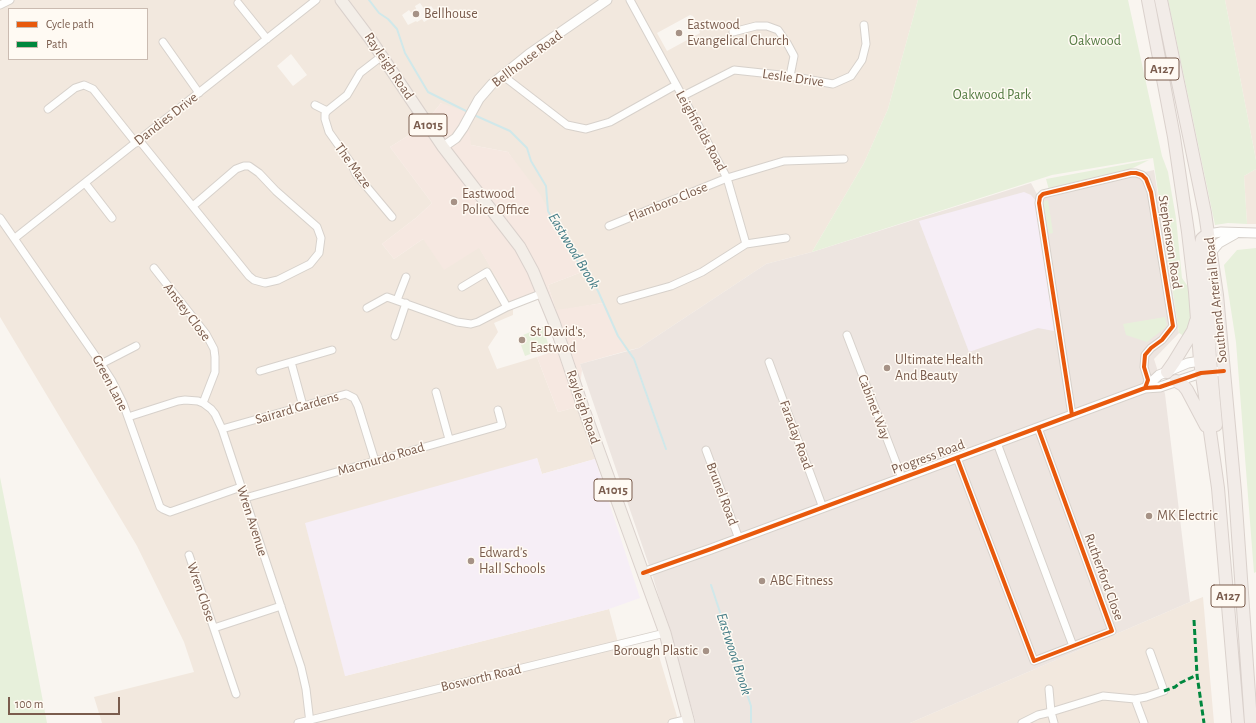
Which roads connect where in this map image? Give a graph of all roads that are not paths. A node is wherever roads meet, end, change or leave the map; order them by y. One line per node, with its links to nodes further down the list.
1 (10, 0): 9 (street)
2 (316, 0): 12 (street, Dandies Drive)
3 (341, 0): 14 (main road, Rayleigh Road / A1015)
4 (607, 0): 15 (street, Bellhouse Road)
5 (630, 0): 17 (street, Leighfields Road)
6 (1148, 0): 49 (highway, Southend Arterial Road / A127)
7 (1160, 0): 34 (highway, Southend Arterial Road / A127)
8 (238, 3): 12 (street)
9 (0, 5)
10 (864, 25): 16 (street, Leslie Drive)
11 (733, 32): 16 (street)
12 (267, 39): 18 (street, Dandies Drive)
13 (163, 42): 18 (street)
14 (382, 56): 22 (street); 24 (main road, Rayleigh Road / A1015)
15 (502, 75): 17 (street); 24 (street, Bellhouse Road)
16 (790, 76): 19 (street, Leslie Drive)
17 (676, 85): 19 (street, Leighfields Road)
18 (199, 93): 23 (street, Dandies Drive)
19 (683, 96): 26 (street, Leighfields Road)
20 (315, 105): 22 (street)
21 (48, 108): 23 (street)
22 (326, 111): 29 (street, The Maze)
23 (138, 142): 27 (street, Dandies Drive); 28 (street)
24 (444, 147): 43 (main road, Rayleigh Road / A1015)
25 (844, 159): 26 (street, Leighfields Road)
26 (727, 178): 32 (street, Flamboro Close); 38 (street)
27 (85, 183): 31 (street); 36 (street, Dandies Drive)
28 (193, 206): 28 (street)
29 (392, 217)
30 (0, 218): 36 (street, Green Lane)
31 (112, 218)
32 (609, 226)
33 (1256, 233): 35 (street)
34 (1208, 234): 35 (street); 39 (highway, Southend Arterial Road / A127); 57 (highway)
35 (1236, 234): 39 (street)
36 (15, 238): 56 (street, Green Lane)
37 (786, 238): 38 (street)
38 (746, 244): 45 (street)
39 (1211, 254): 57 (highway, Southend Arterial Road / A127)
40 (154, 268): 64 (street, Anstey Close)
41 (406, 277): 44 (street)
42 (462, 287): 47 (street)
43 (543, 293): 47 (street); 84 (main road, Rayleigh Road / A1015)
44 (398, 300): 46 (street); 48 (street)
45 (621, 300)
46 (406, 303): 47 (street); 51 (street)
47 (507, 307)
48 (367, 308)
49 (1197, 315): 57 (highway, Southend Arterial Road / A127); 60 (highway)
50 (847, 335): 77 (street, Cabinet Way)
51 (395, 336)
52 (136, 346): 56 (street)
53 (332, 350): 54 (street)
54 (291, 362): 59 (street); 65 (street)
55 (769, 362): 81 (street, Faraday Road)
56 (101, 364): 68 (street, Green Lane)
57 (1210, 364): 60 (street, Progress Road); 61 (street, Progress Road); 71 (highway, Southend Arterial Road / A127); 79 (highway); 102 (highway, Southend Arterial Road / A127)
58 (1146, 370): 60 (street); 62 (street, Stephenson Road); 67 (street, Stephenson Road)
59 (260, 371)
60 (1163, 373): 62 (street, Progress Road)
61 (1176, 381): 62 (street, Progress Road); 71 (highway)
62 (1145, 388): 67 (street, Progress Road)
63 (436, 392): 72 (street)
64 (203, 403): 68 (street); 70 (street, Wren Avenue)
65 (303, 406): 70 (street, Sairard Gardens); 76 (street, Sairard Gardens)
66 (498, 410): 72 (street, Macmurdo Road)
67 (1072, 415): 69 (street, Progress Road)
68 (128, 417): 78 (street, Green Lane)
69 (1038, 428): 73 (street, Progress Road); 88 (street, Rutherford Close)
70 (222, 430): 78 (street, Wren Avenue)
71 (1211, 436): 79 (highway, Southend Arterial Road / A127)
72 (449, 439): 76 (street, Macmurdo Road)
73 (997, 443): 75 (street, Progress Road); 88 (street)
74 (706, 450): 82 (street, Brunel Road)
75 (957, 458): 77 (street, Progress Road); 88 (street, Rutherford Close)
76 (375, 461): 80 (street, Macmurdo Road)
77 (902, 478): 81 (street, Progress Road)
78 (241, 487): 80 (street, Wren Avenue)
79 (1218, 488): 101 (highway, Southend Arterial Road / A127)
80 (245, 498): 85 (street, Wren Avenue)
81 (823, 508): 82 (street, Progress Road)
82 (739, 539): 84 (street, Progress Road)
83 (189, 555): 86 (street, Wren Close)
84 (643, 573): 87 (main road, Rayleigh Road / A1015)
85 (281, 606): 86 (street, Wren Close); 94 (street, Wren Avenue)
86 (214, 628): 91 (street, Wren Close)
87 (666, 634): 94 (street, Bosworth Road); 95 (main road, Rayleigh Road / A1015)
88 (1073, 646)
89 (1150, 652): 92 (street)
90 (1049, 689): 93 (street)
91 (236, 694)
92 (1135, 699): 93 (street); 100 (street)
93 (1052, 712): 98 (street); 99 (street)
94 (310, 721): 96 (street, Bosworth Road)
95 (689, 721): 97 (street)
96 (298, 723)
97 (672, 723)
98 (1022, 723)
99 (1054, 723)
100 (1144, 723)
101 (1238, 723)
102 (1251, 723)

